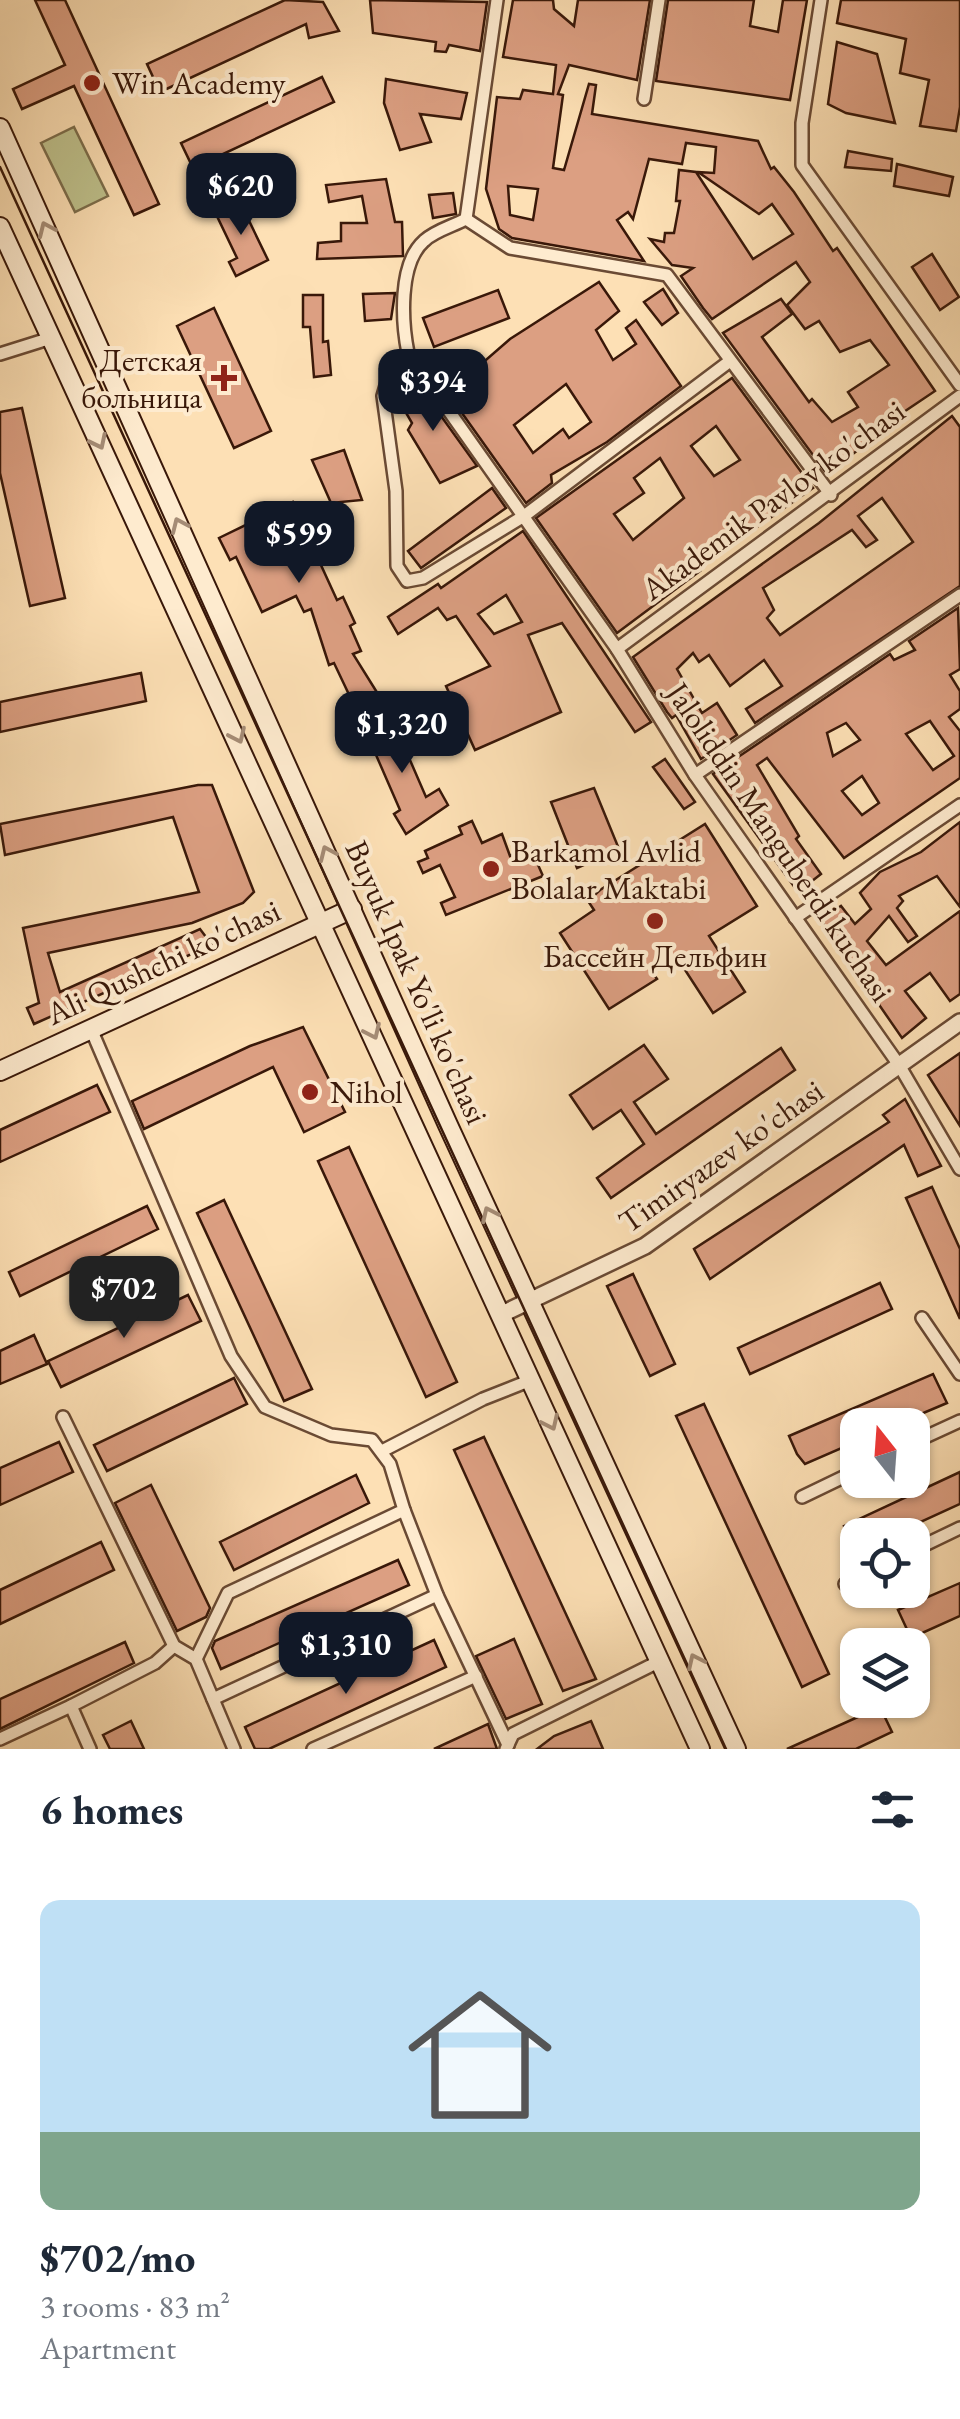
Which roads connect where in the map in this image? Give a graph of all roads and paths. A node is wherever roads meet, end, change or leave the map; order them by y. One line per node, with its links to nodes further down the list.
1 (497, 0): 6 (street)
2 (659, 0): 4 (street)
3 (822, 0): 12 (street)
4 (644, 99)
5 (0, 128): 20 (main road, Buyuk Ipak Yo'li ko'chasi, one-way to 5)
6 (466, 220): 10 (street); 11 (street)
7 (0, 226): 8 (main road, Buyuk Ipak Yo'li ko'chasi)
8 (51, 338): 9 (street); 22 (main road, Buyuk Ipak Yo'li ko'chasi, one-way to 22)
9 (0, 354)
10 (408, 354): 15 (street, Jaloliddin Manguberdi kuchasi); 15 (street)
11 (730, 361): 14 (street); 15 (street)
12 (960, 385)
13 (960, 396): 14 (street, Akademik Pavlov ko'chasi)
14 (831, 495): 17 (street, Akademik Pavlov ko'chasi)
15 (524, 516): 17 (street, Jaloliddin Manguberdi kuchasi)
16 (960, 595): 18 (street)
17 (617, 648): 18 (street, Jaloliddin Manguberdi kuchasi)
18 (695, 775): 21 (street, Jaloliddin Manguberdi kuchasi)
19 (960, 805): 21 (street)
20 (352, 909): 22 (main road, Ali Qushchi ko'chasi); 28 (main road, Buyuk Ipak Yo'li ko'chasi, one-way to 20)
21 (795, 918): 25 (street, Jaloliddin Manguberdi kuchasi)
22 (322, 921): 24 (main road, Ali Qushchi ko'chasi); 29 (main road, Buyuk Ipak Yo'li ko'chasi, one-way to 29)
23 (960, 1022): 25 (street, Timiryazev ko'chasi)
24 (91, 1029): 26 (main road, Ali Qushchi ko'chasi); 36 (street)
25 (899, 1065): 27 (street, Jaloliddin Manguberdi kuchasi); 28 (street, Timiryazev ko'chasi)
26 (0, 1071)
27 (960, 1169)
28 (530, 1302): 29 (street, Timiryazev ko'chasi); 55 (main road, Buyuk Ipak Yo'li ko'chasi, one-way to 28)
29 (502, 1314): 32 (main road, Buyuk Ipak Yo'li ko'chasi)
30 (922, 1318): 31 (street)
31 (960, 1374)
32 (532, 1380): 36 (street); 45 (main road, Buyuk Ipak Yo'li ko'chasi, one-way to 45)
33 (63, 1417): 43 (street)
34 (960, 1420): 35 (street)
35 (930, 1434)
36 (382, 1451): 39 (street)
37 (840, 1479): 38 (street)
38 (802, 1498)
39 (404, 1510): 42 (street); 44 (street)
40 (960, 1528): 41 (street)
41 (930, 1542)
42 (437, 1596): 46 (street); 47 (street)
43 (174, 1646): 44 (street); 48 (street)
44 (196, 1659): 47 (street)
45 (660, 1661): 50 (street); 54 (main road, Buyuk Ipak Yo'li ko'chasi)
46 (476, 1676): 50 (street); 53 (street)
47 (213, 1699): 52 (street)
48 (71, 1706): 49 (street); 51 (street)
49 (0, 1739)
50 (507, 1747)
51 (90, 1749)
52 (234, 1749)
53 (313, 1749)
54 (700, 1749)
55 (736, 1749)

